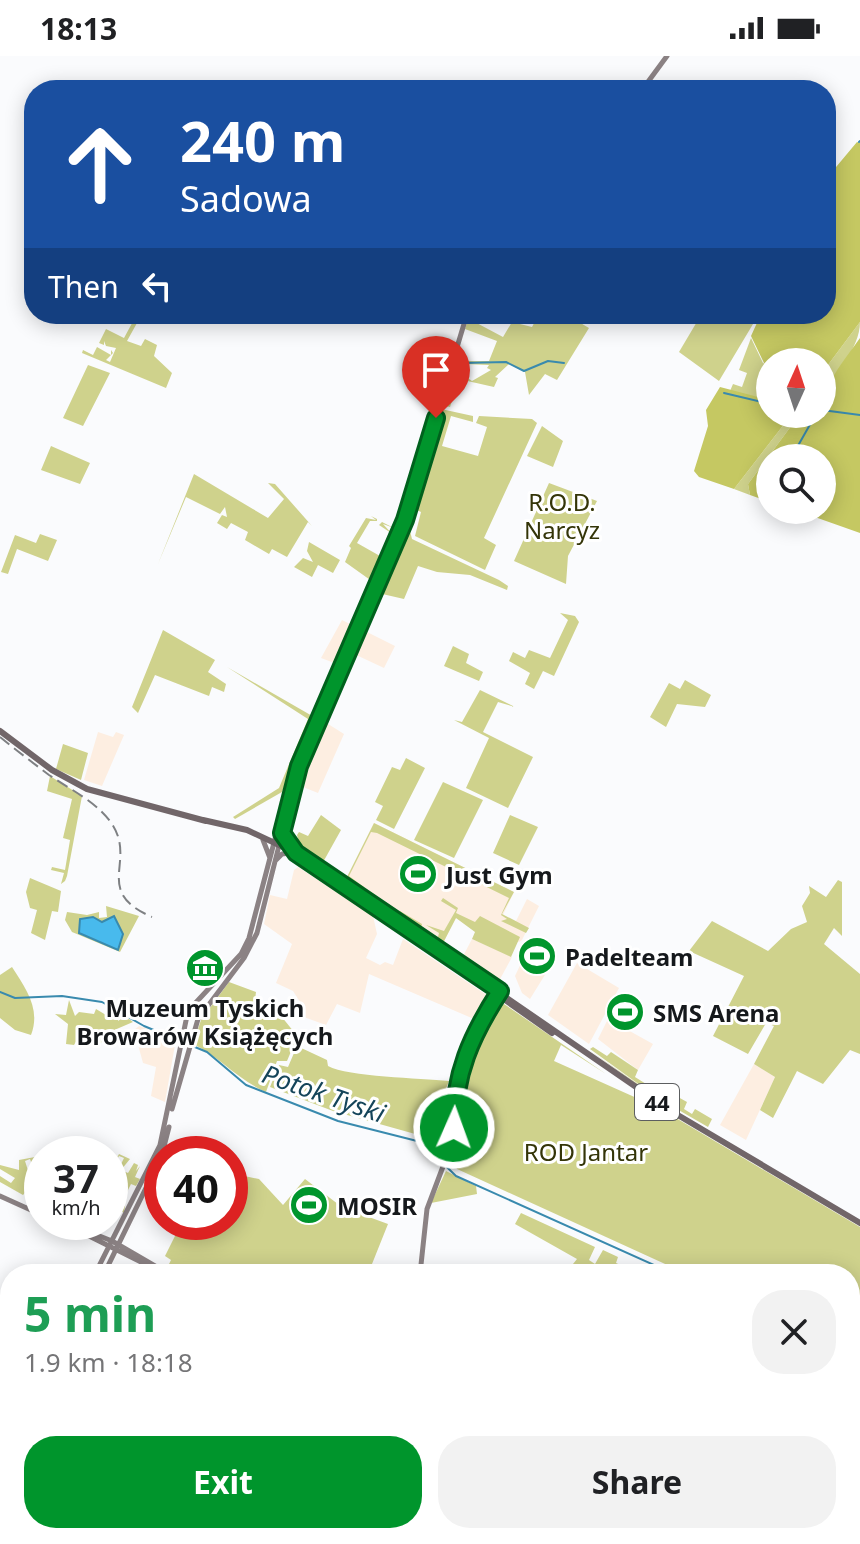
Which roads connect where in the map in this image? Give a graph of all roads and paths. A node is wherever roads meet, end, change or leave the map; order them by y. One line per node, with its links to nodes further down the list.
1 (667, 56): 2 (main road)
2 (649, 80)
3 (464, 324): 5 (main road)
4 (0, 731): 8 (main road, 44)
5 (299, 766): 6 (main road); 7 (main road)
6 (278, 826): 8 (main road); 9 (main road)
7 (282, 833): 9 (main road); 10 (main road)
8 (262, 838): 9 (main road, 44); 11 (main road)
9 (277, 844): 10 (main road, 44); 11 (main road)
10 (293, 853): 11 (main road); 12 (main road, 44)
11 (273, 860): 13 (main road); 14 (main road)
12 (497, 992): 18 (main road, 44); 24 (main road)
13 (162, 1136)
14 (167, 1136)
15 (144, 1187): 20 (main road)
16 (0, 1196): 17 (main road)
17 (24, 1207)
18 (860, 1222)
19 (103, 1240): 20 (main road)
20 (114, 1245): 21 (main road); 22 (main road); 23 (main road)
21 (102, 1264)
22 (107, 1264)
23 (149, 1264)
24 (420, 1264)

